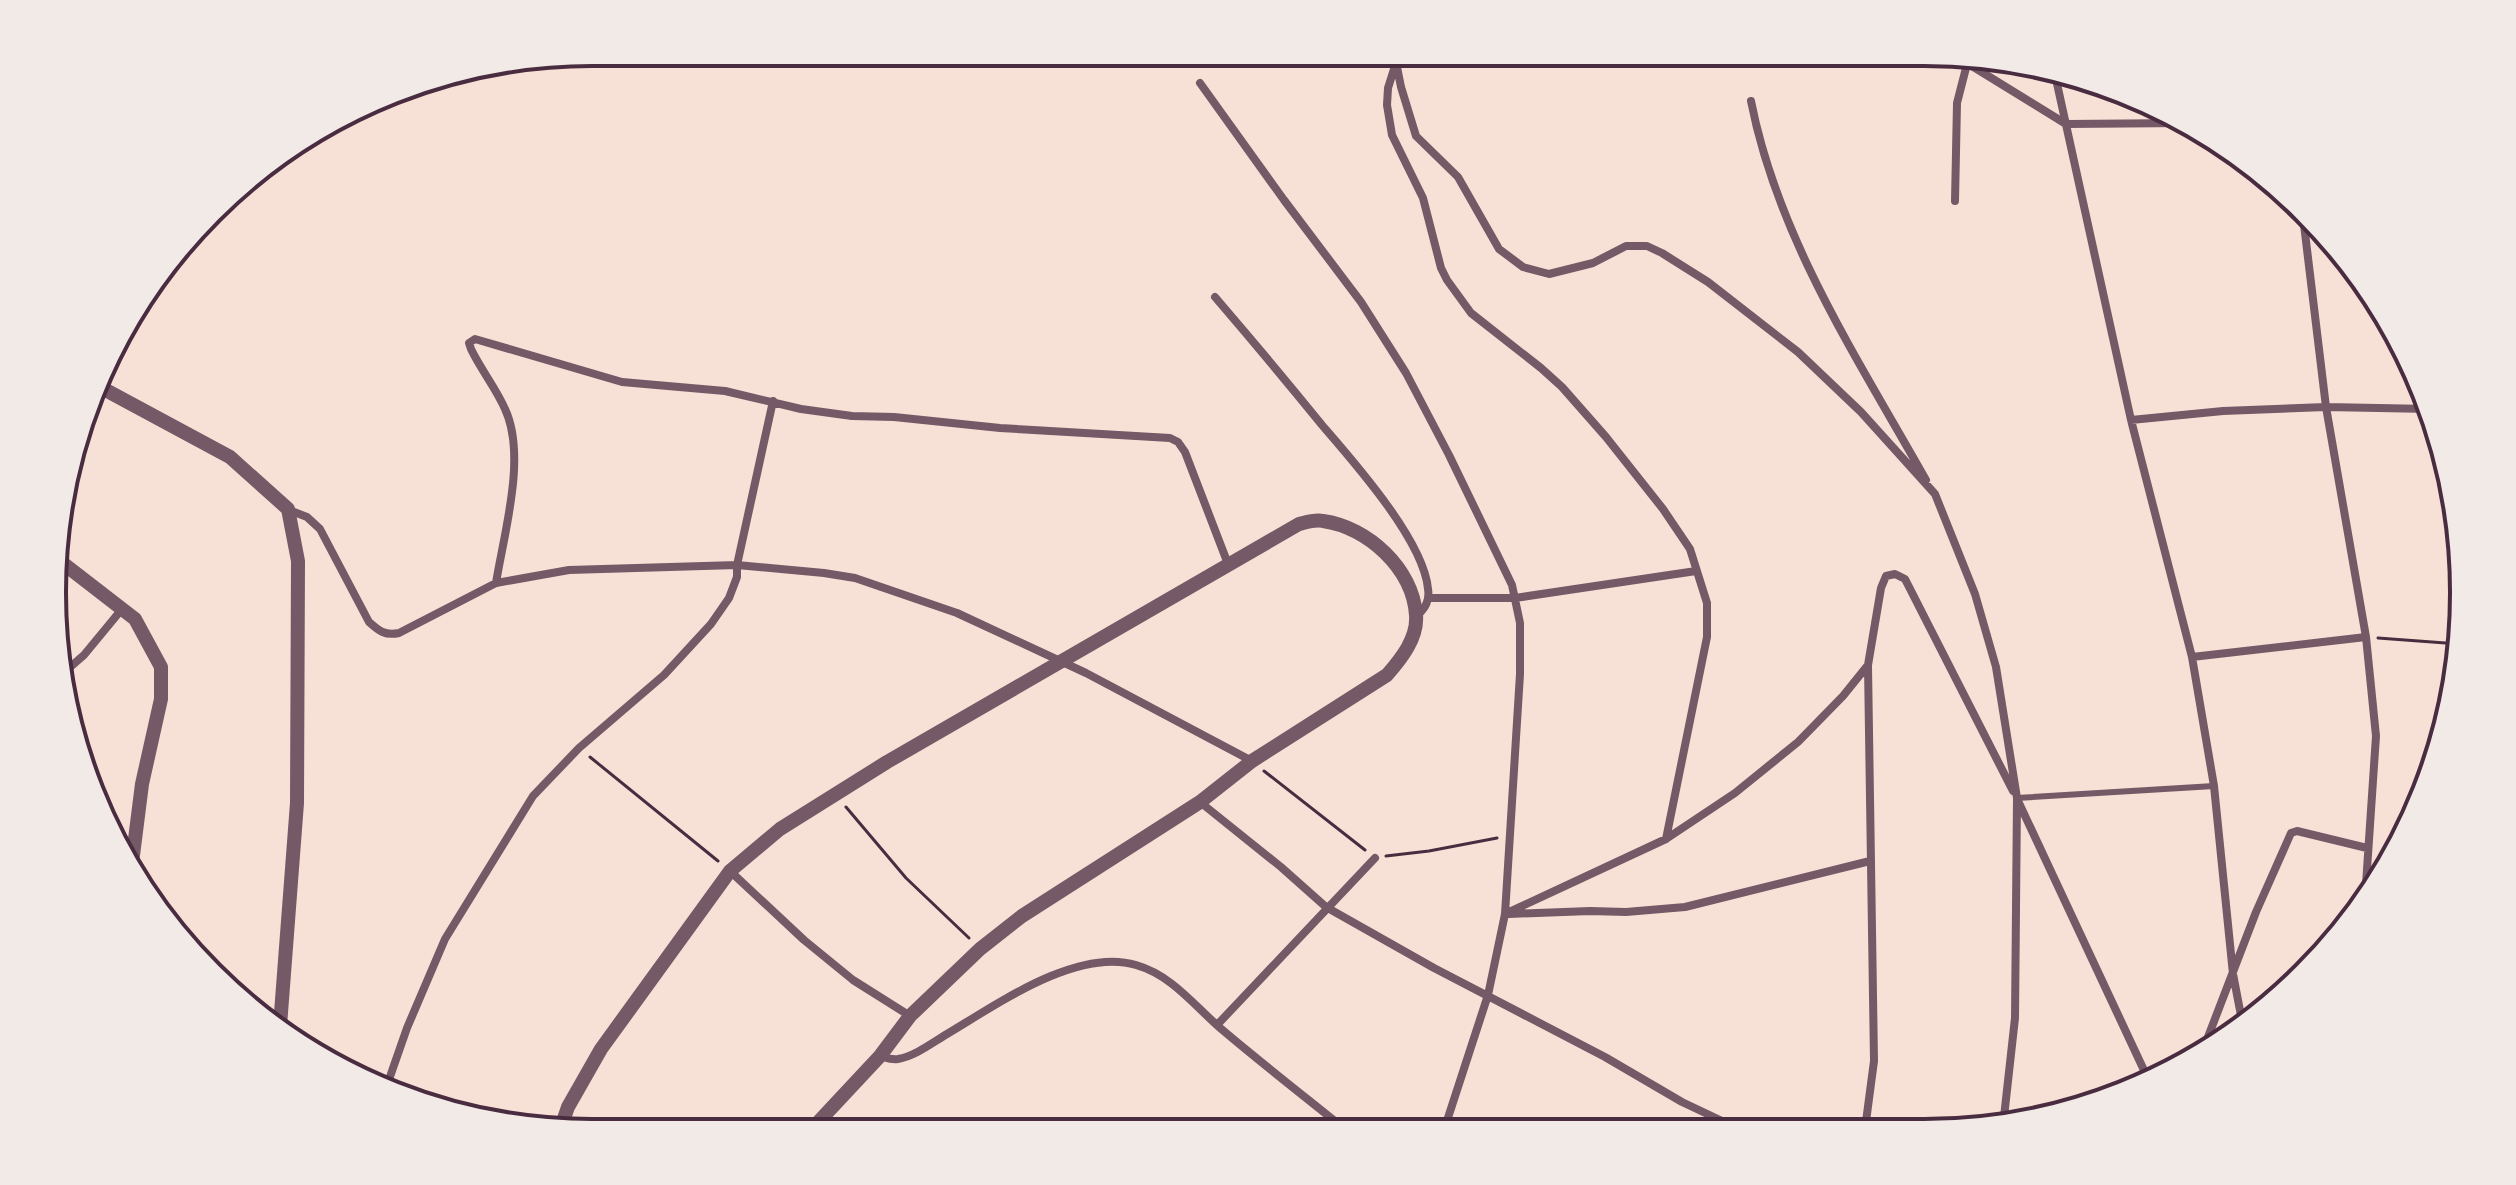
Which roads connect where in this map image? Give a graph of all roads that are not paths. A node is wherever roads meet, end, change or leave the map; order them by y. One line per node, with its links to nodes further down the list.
1 (1393, 66): 23 (street)
2 (1397, 66): 18 (street)
3 (1966, 68): 10 (street)
4 (1975, 69): 9 (street)
5 (1200, 83): 26 (street)
6 (2057, 83): 9 (street)
7 (1751, 101): 18 (street)
8 (2162, 123): 9 (street)
9 (2066, 124): 17 (street)
10 (1955, 201)
11 (2305, 229): 15 (street)
12 (1215, 297): 25 (street)
13 (106, 390): 19 (street)
14 (773, 401): 20 (street); 21 (street); 24 (street)
15 (2326, 407): 16 (street); 17 (street); 29 (street)
16 (2417, 409)
17 (2131, 420): 30 (street)
18 (1935, 494): 36 (street)
19 (288, 509): 24 (street); 50 (street)
20 (1228, 564): 28 (street); 31 (street)
21 (737, 565): 24 (street); 31 (street); 56 (street)
22 (67, 566): 27 (street)
23 (1696, 571): 26 (street); 38 (street)
24 (496, 583)
25 (1429, 598): 26 (street); 28 (street)
26 (1515, 598): 46 (street)
27 (122, 609): 33 (street); 40 (street)
28 (1417, 617): 34 (street)
29 (2366, 637): 30 (street); 39 (street)
30 (2192, 657): 35 (street)
31 (1061, 663): 34 (street); 43 (street)
32 (1868, 665): 36 (street); 38 (street); 42 (street)
33 (72, 666)
34 (1252, 761): 37 (street)
35 (2214, 786): 36 (lane); 47 (street)
36 (2017, 798): 55 (street); 57 (street)
37 (1200, 802): 45 (street); 51 (street)
38 (1666, 839): 46 (street)
39 (2367, 848): 44 (street); 47 (street)
40 (134, 850)
41 (1375, 858): 45 (street)
42 (1870, 861): 46 (street); 63 (street)
43 (730, 871): 51 (street); 58 (street)
44 (2366, 877)
45 (1326, 907): 48 (street); 52 (street)
46 (1505, 914): 48 (street)
47 (2233, 974): 49 (street); 53 (street)
48 (1488, 995): 61 (street); 62 (street)
49 (2240, 1013)
50 (281, 1016)
51 (910, 1016): 54 (street)
52 (1217, 1025): 54 (street); 60 (street)
53 (2209, 1034)
54 (880, 1056): 59 (street)
55 (2144, 1070)
56 (389, 1078)
57 (2005, 1112)
58 (564, 1118)
59 (821, 1119)
60 (1332, 1119)
61 (1448, 1119)
62 (1718, 1119)
63 (1866, 1119)

